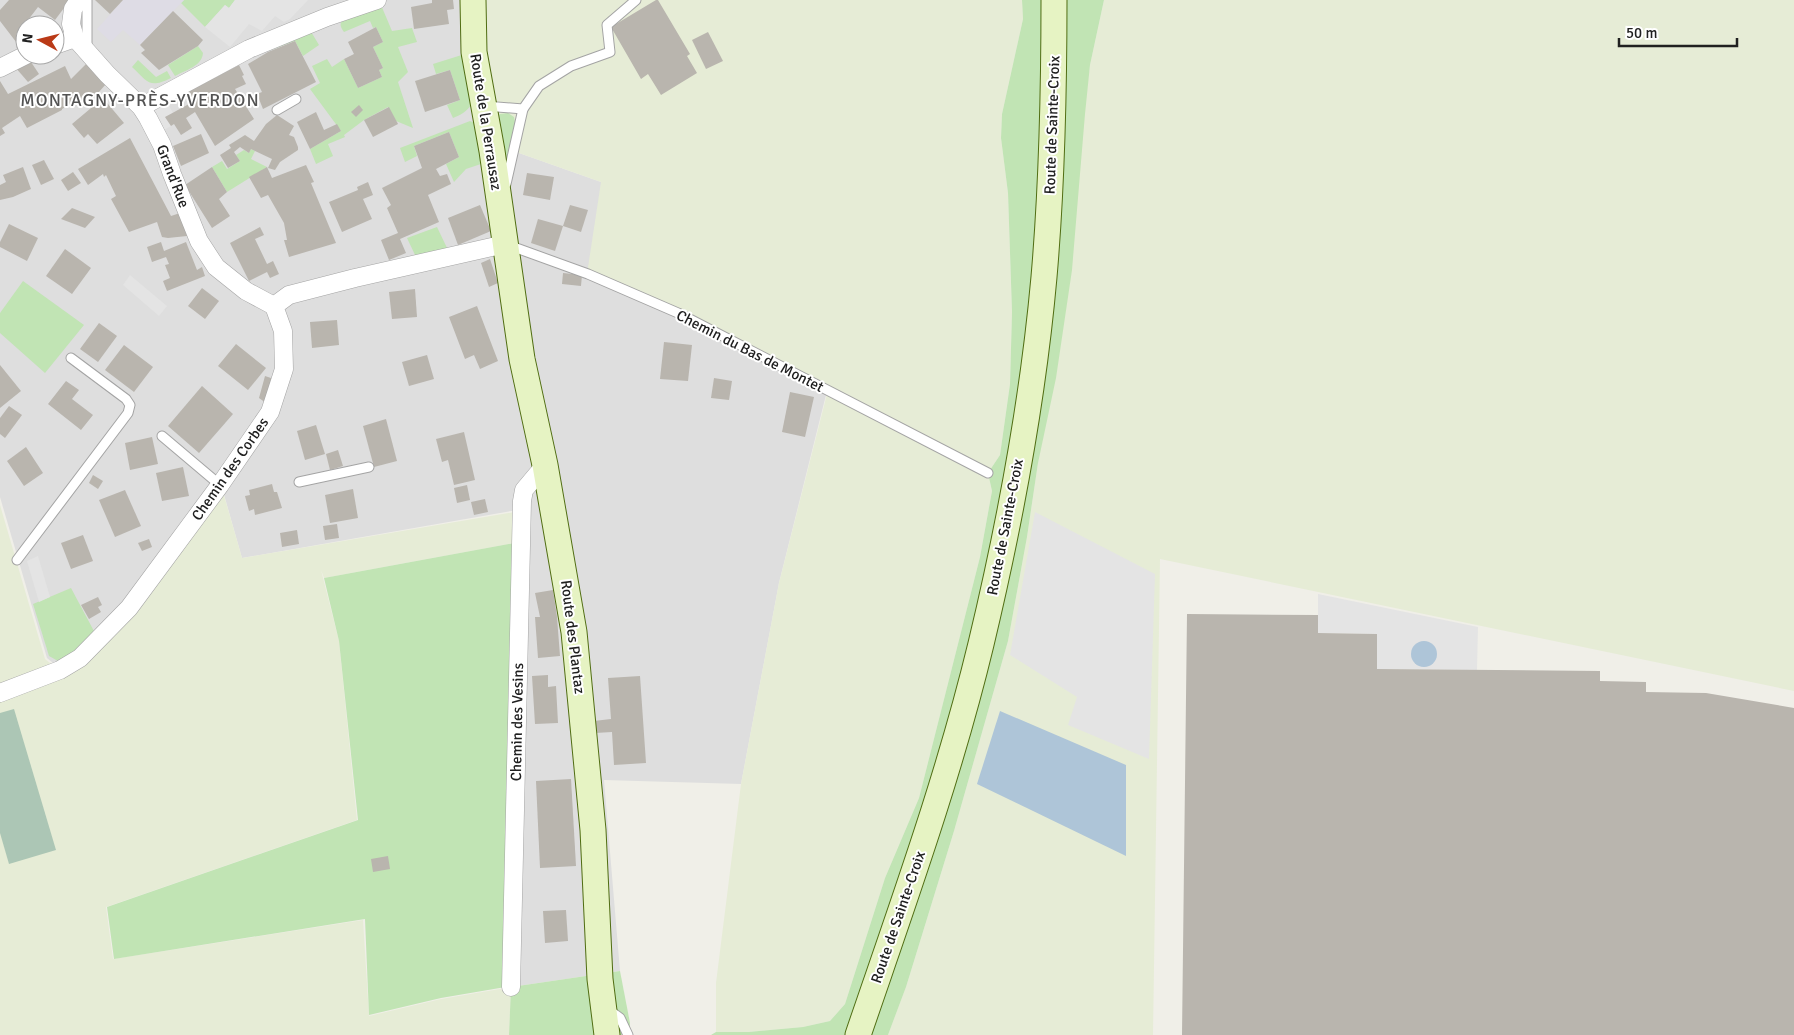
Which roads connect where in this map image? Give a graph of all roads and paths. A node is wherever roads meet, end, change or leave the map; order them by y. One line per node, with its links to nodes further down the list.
1 (79, 0): 8 (street)
2 (87, 0): 8 (lane)
3 (377, 0): 13 (street)
4 (473, 0): 12 (main road, Route de la Perrausaz)
5 (636, 0): 14 (lane)
6 (1054, 0): 32 (main road, Route de Sainte-Croix)
7 (65, 45): 8 (street)
8 (81, 45): 13 (street, Grand'Rue)
9 (15, 60): 10 (street)
10 (0, 68)
11 (296, 99): 15 (lane)
12 (484, 106): 14 (lane); 16 (main road, Route de la Perrausaz)
13 (141, 107): 18 (street, Grand'Rue)
14 (523, 109): 16 (lane)
15 (277, 110)
16 (500, 209): 17 (main road, Route de la Perrausaz)
17 (505, 244): 18 (street); 21 (main road, Route des Plantaz); 23 (lane, Chemin du Bas de Montet)
18 (274, 306): 25 (street, Chemin des Corbes)
19 (71, 358): 26 (lane)
20 (162, 436): 25 (lane)
21 (545, 465): 28 (street, Chemin des Vesins); 29 (main road, Route des Plantaz)
22 (369, 467): 24 (lane)
23 (988, 473)
24 (299, 482)
25 (220, 485): 27 (street, Chemin des Corbes)
26 (18, 560)
27 (0, 693)
28 (511, 987)
29 (604, 1006): 30 (main road, Route des Plantaz); 31 (lane)
30 (607, 1035)
31 (628, 1035)
32 (858, 1035)

